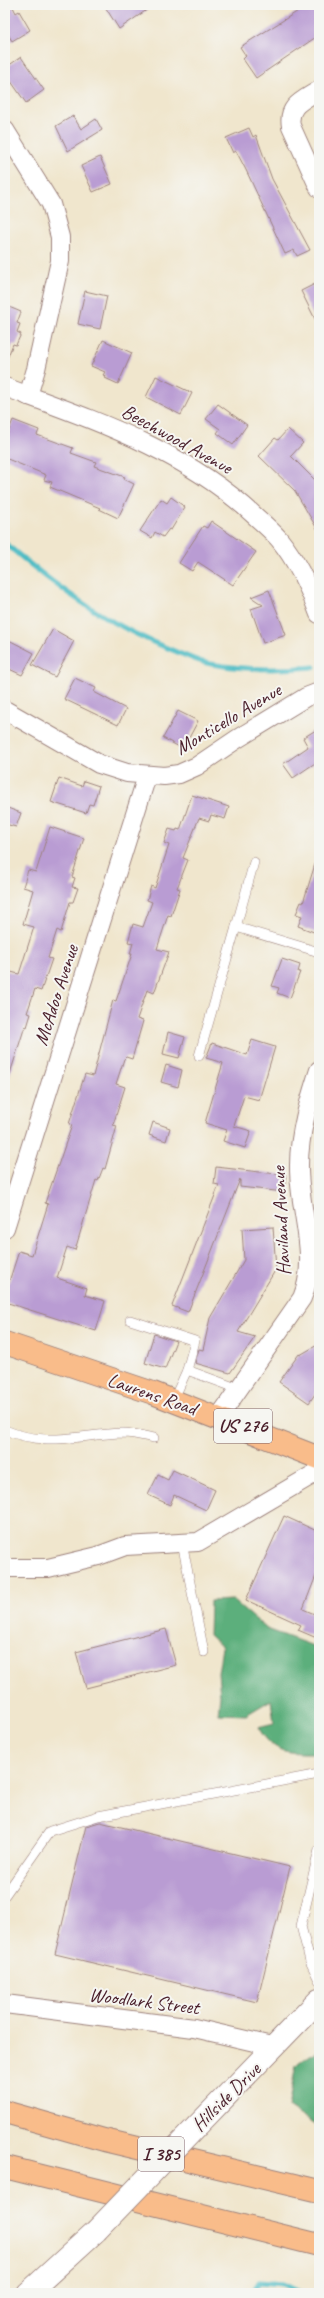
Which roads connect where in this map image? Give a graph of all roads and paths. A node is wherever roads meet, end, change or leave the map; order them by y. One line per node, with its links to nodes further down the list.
1 (319, 90): 3 (street)
2 (5, 130): 5 (street)
3 (319, 188)
4 (5, 387): 5 (street, Beechwood Avenue)
5 (28, 396): 6 (street, Beechwood Avenue)
6 (319, 614)
7 (319, 692): 9 (street, Monticello Avenue)
8 (5, 710): 9 (street, Monticello Avenue)
9 (147, 776): 15 (street, McAdoo Avenue)
10 (254, 862): 11 (lane)
11 (236, 927): 12 (lane); 13 (lane)
12 (319, 952)
13 (199, 1056)
14 (319, 1070): 16 (street, Haviland Avenue)
15 (5, 1228)
16 (314, 1270): 20 (street, Haviland Avenue)
17 (130, 1320): 19 (lane)
18 (5, 1343): 21 (main road, Laurens Road / US 276)
19 (187, 1370): 20 (lane); 21 (lane)
20 (239, 1389): 22 (street, Haviland Avenue)
21 (173, 1400): 22 (main road, Laurens Road / US 276)
22 (219, 1417): 25 (main road, Laurens Road / US 276)
23 (5, 1430): 24 (lane)
24 (154, 1438)
25 (319, 1458)
26 (319, 1471): 27 (street)
27 (182, 1543): 28 (street); 29 (lane)
28 (5, 1568)
29 (204, 1652)
30 (319, 1774): 32 (lane)
31 (319, 1850): 34 (lane)
32 (5, 1895)
33 (319, 1952): 34 (lane)
34 (310, 1962): 35 (lane)
35 (319, 1980)
36 (319, 2000): 38 (street, Hillside Drive)
37 (5, 2004): 38 (street, Woodlark Street)
38 (276, 2047): 43 (street, Hillside Drive, bridge)
39 (5, 2112): 41 (main road, I 385)
40 (5, 2167): 42 (main road, I 385)
41 (319, 2191)
42 (319, 2245)
43 (28, 2293)

